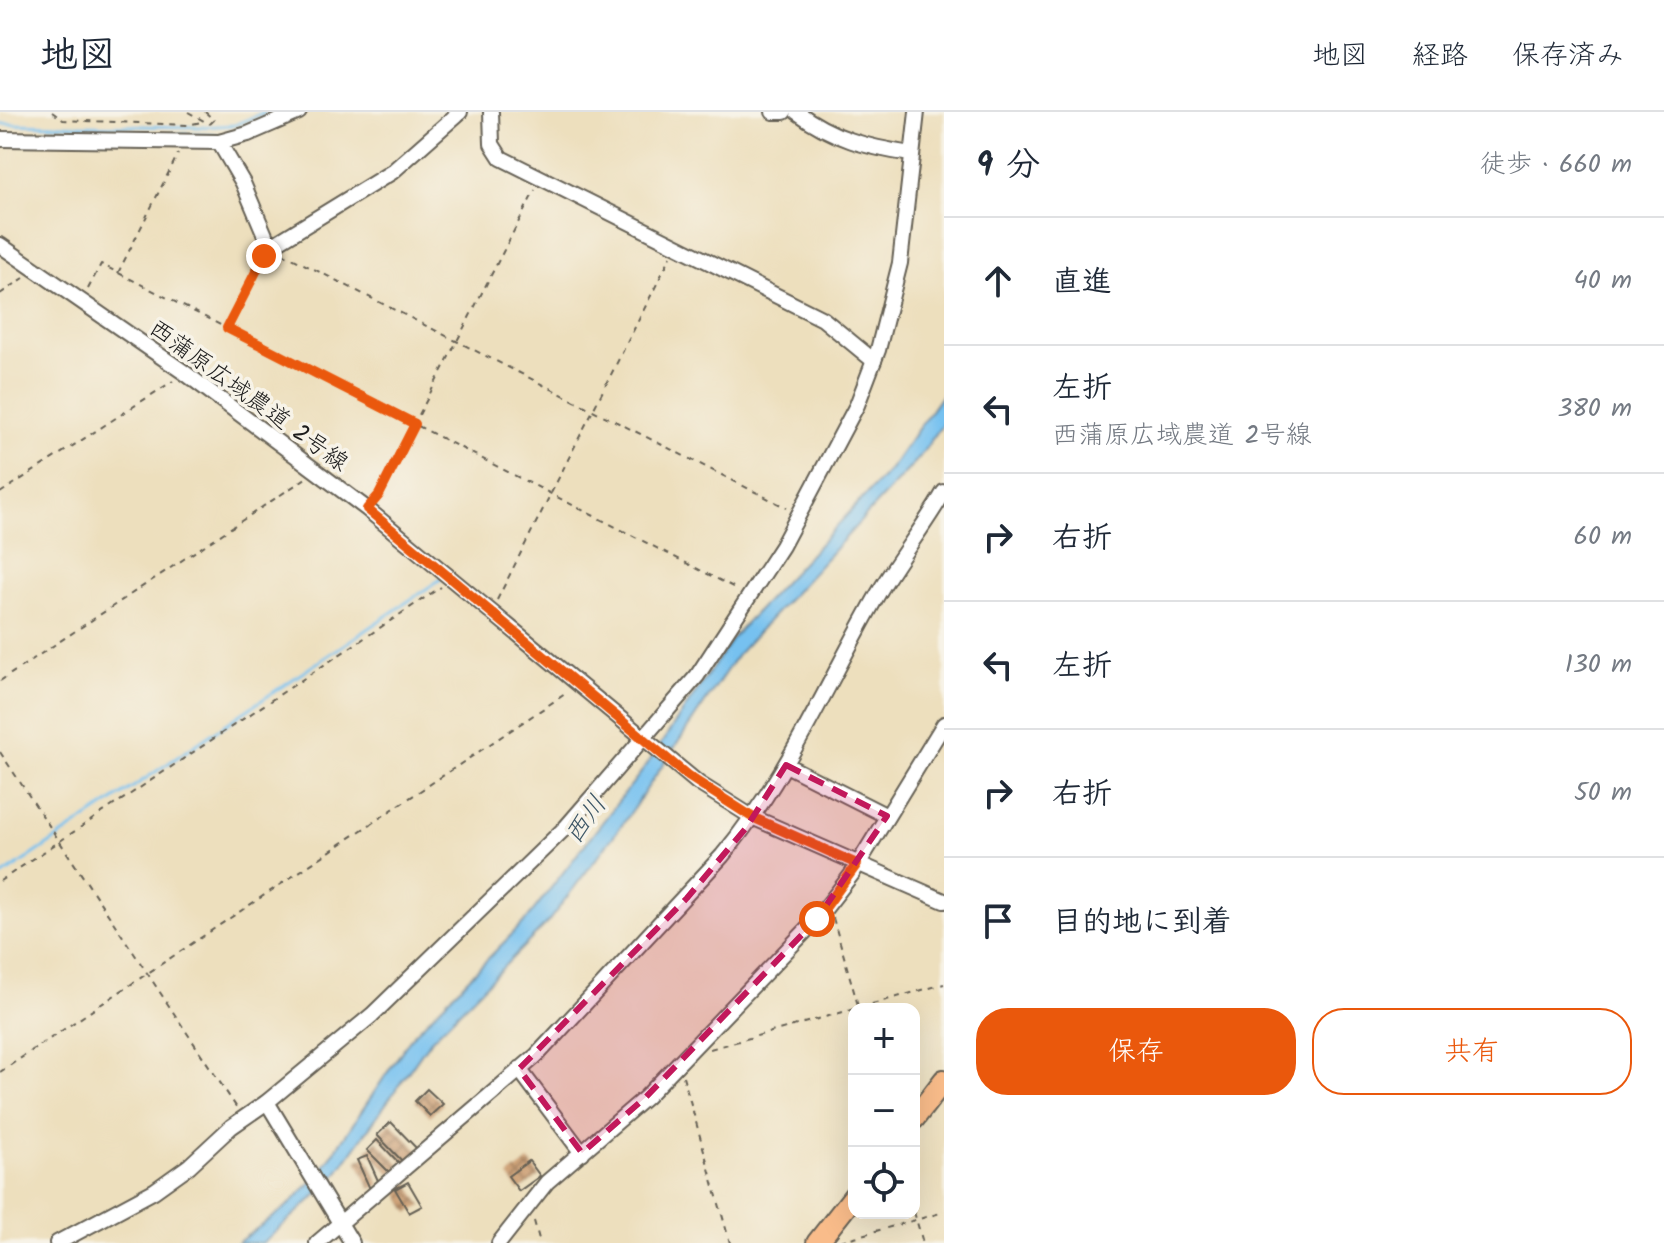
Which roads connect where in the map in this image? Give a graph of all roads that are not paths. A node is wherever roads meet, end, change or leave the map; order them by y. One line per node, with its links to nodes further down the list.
1 (299, 112): 9 (street)
2 (460, 112): 9 (street)
3 (491, 112): 12 (street)
4 (773, 112): 5 (street)
5 (784, 112)
6 (797, 112): 10 (street)
7 (917, 112): 10 (street)
8 (0, 139): 9 (street)
9 (219, 142)
10 (911, 154): 12 (street)
11 (0, 245): 15 (street, 西蒲原広域農道 2号線)
12 (874, 361): 15 (street)
13 (944, 492): 16 (street)
14 (944, 724): 17 (street)
15 (647, 741): 18 (street, 西蒲原広域農道 2号線); 23 (street)
16 (786, 765): 17 (street); 18 (street)
17 (887, 816): 19 (street)
18 (752, 817): 19 (street, 西蒲原広域農道 2号線); 21 (street)
19 (857, 864): 20 (street, 西蒲原広域農道 2号線); 25 (street)
20 (944, 901)
21 (519, 1069): 25 (street); 27 (street)
22 (944, 1080): 24 (highway)
23 (267, 1102): 27 (street); 28 (street)
24 (920, 1111)
25 (582, 1153): 31 (street)
26 (848, 1204): 32 (highway)
27 (342, 1226): 29 (street); 30 (street)
28 (57, 1243)
29 (317, 1243)
30 (352, 1243)
31 (499, 1243)
32 (817, 1243)

